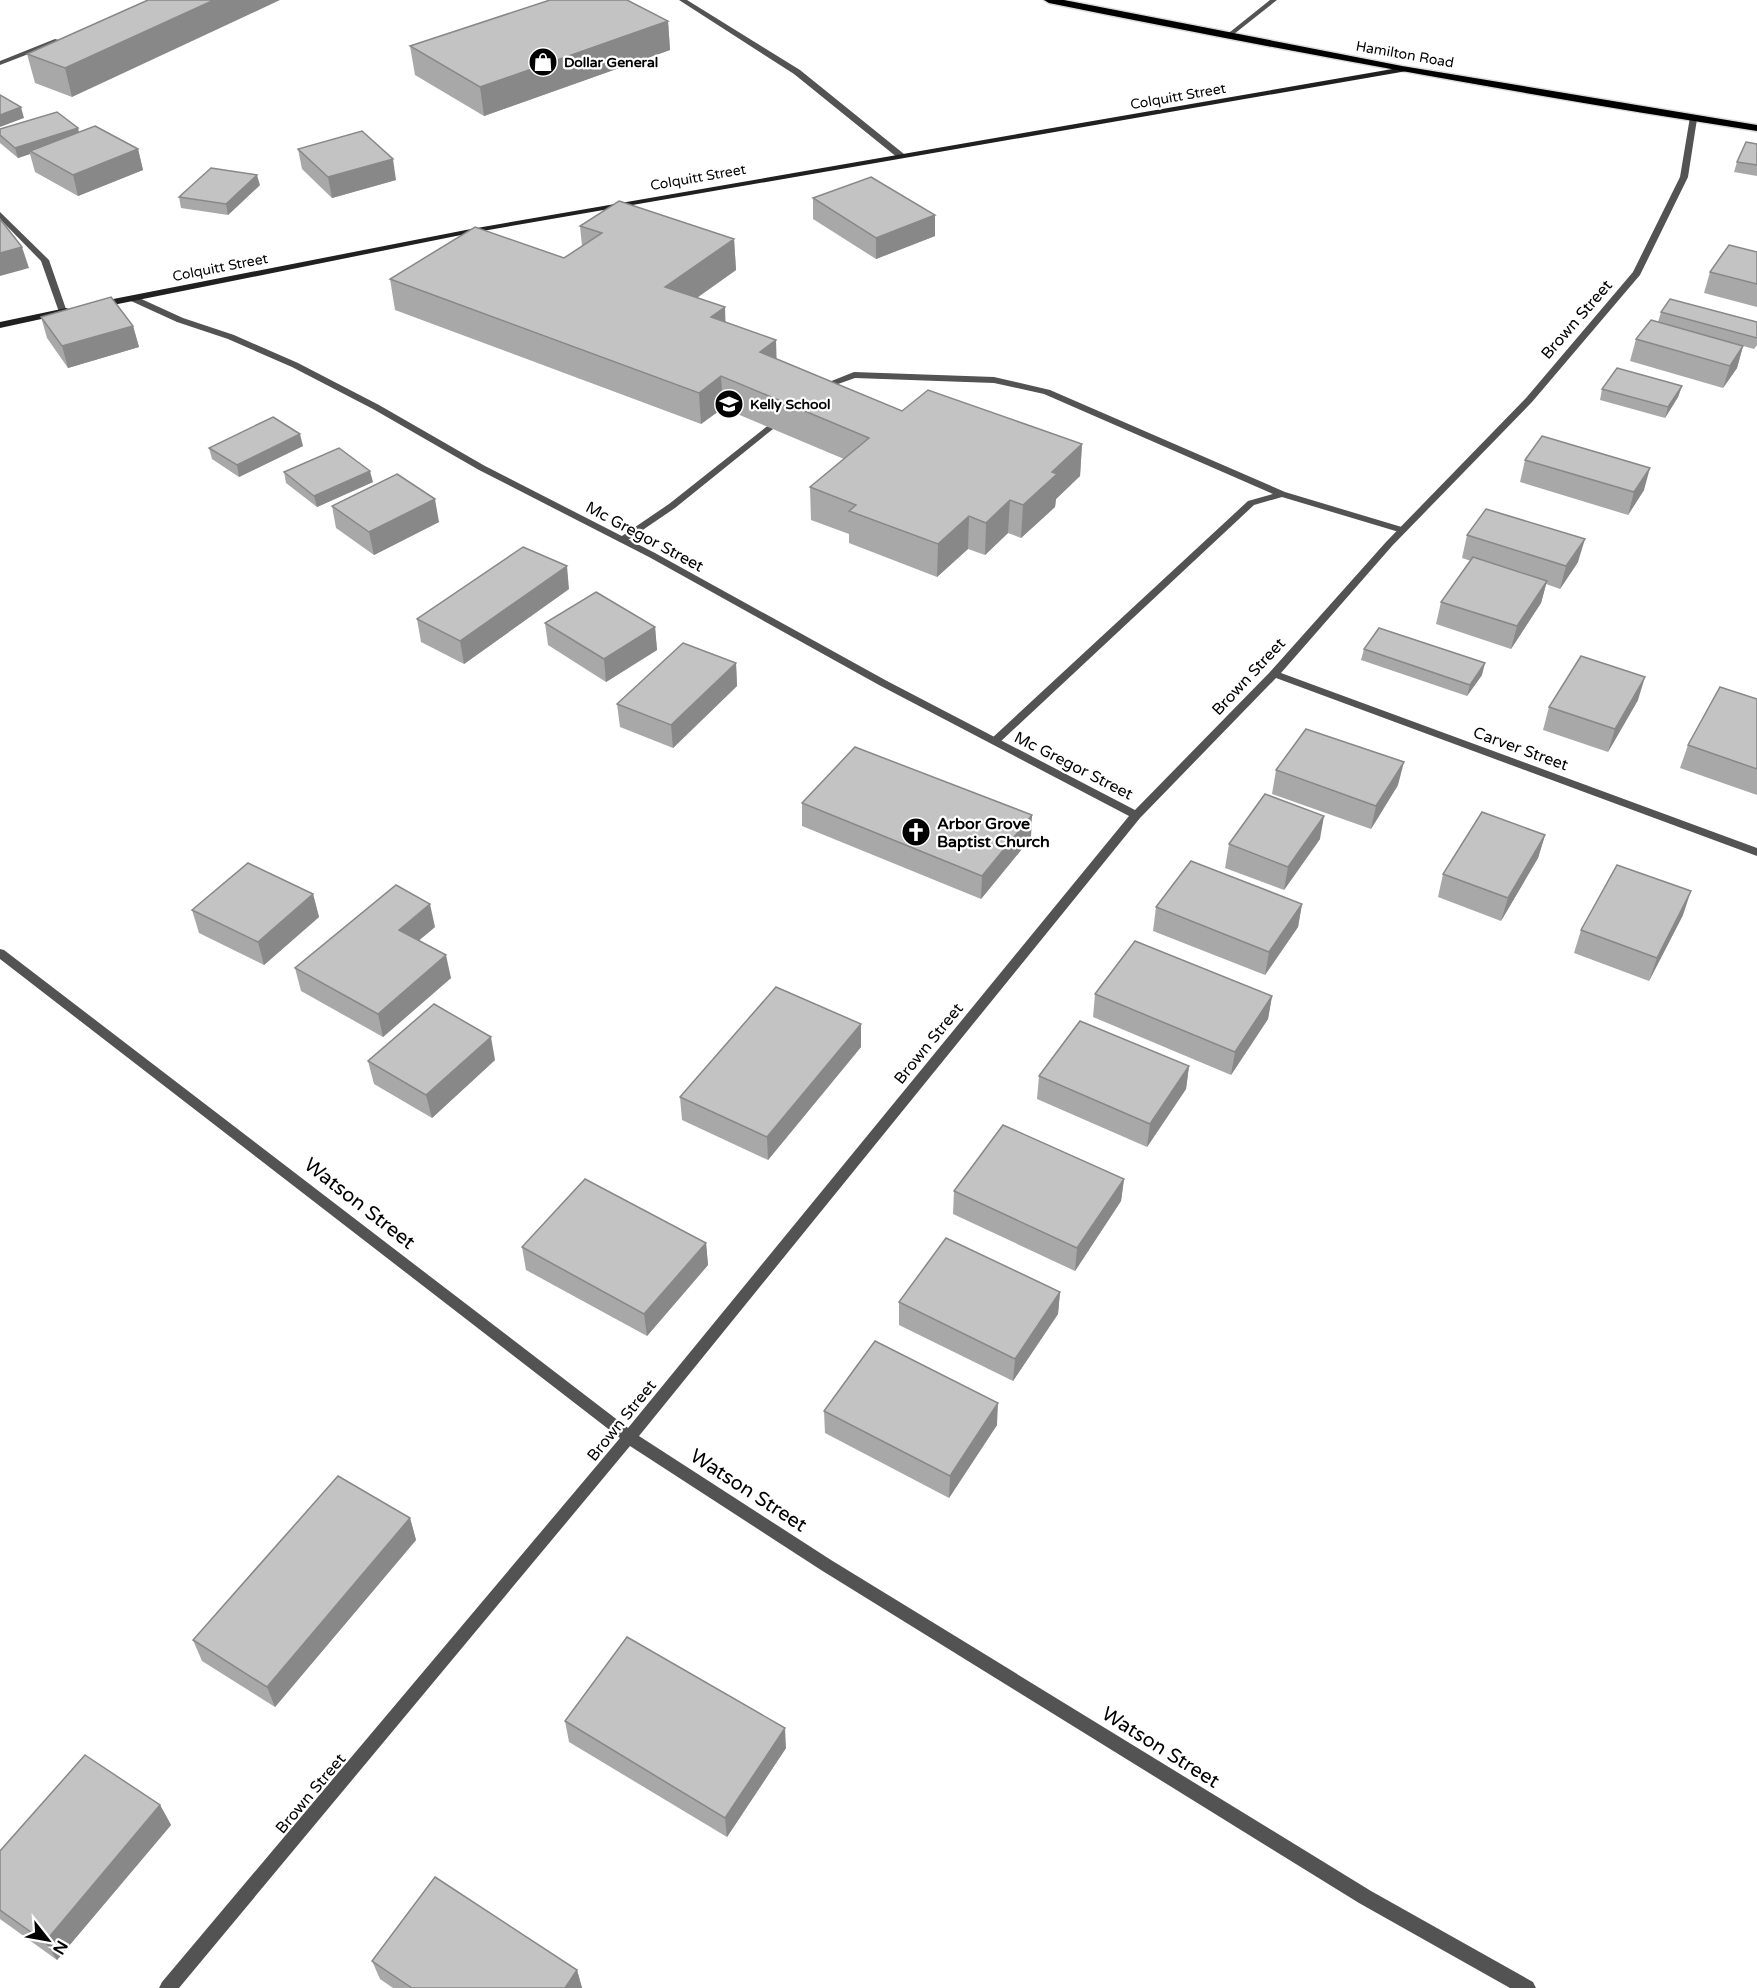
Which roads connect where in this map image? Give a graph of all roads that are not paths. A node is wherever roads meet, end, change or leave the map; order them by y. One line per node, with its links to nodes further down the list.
1 (682, 0): 10 (street)
2 (1049, 0): 4 (highway, Hamilton Road)
3 (1274, 0): 4 (street)
4 (1227, 37): 7 (highway, Hamilton Road)
5 (64, 39): 6 (street)
6 (0, 63)
7 (1404, 69): 8 (highway, Hamilton Road); 10 (street, Colquitt Street)
8 (1693, 119): 9 (highway, Hamilton Road); 20 (street, Brown Street)
9 (1757, 128)
10 (901, 156): 12 (street, Colquitt Street)
11 (0, 214): 15 (street)
12 (134, 299): 13 (street, Colquitt Street); 21 (street, Mc Gregor Street)
13 (93, 306)
14 (73, 310): 15 (street)
15 (63, 312): 16 (street)
16 (0, 324)
17 (811, 394): 19 (street)
18 (770, 427): 21 (street)
19 (1282, 494): 20 (street); 23 (street)
20 (1402, 530): 22 (street, Brown Street)
21 (622, 540): 23 (street, Mc Gregor Street)
22 (1274, 674): 24 (street, Brown Street); 25 (street, Carver Street)
23 (995, 741): 24 (street, Mc Gregor Street)
24 (1136, 815): 27 (street, Brown Street)
25 (1757, 852)
26 (0, 953): 27 (street, Watson Street)
27 (628, 1437): 28 (street, Brown Street); 29 (street, Watson Street)
28 (168, 1988)
29 (1527, 1988)

